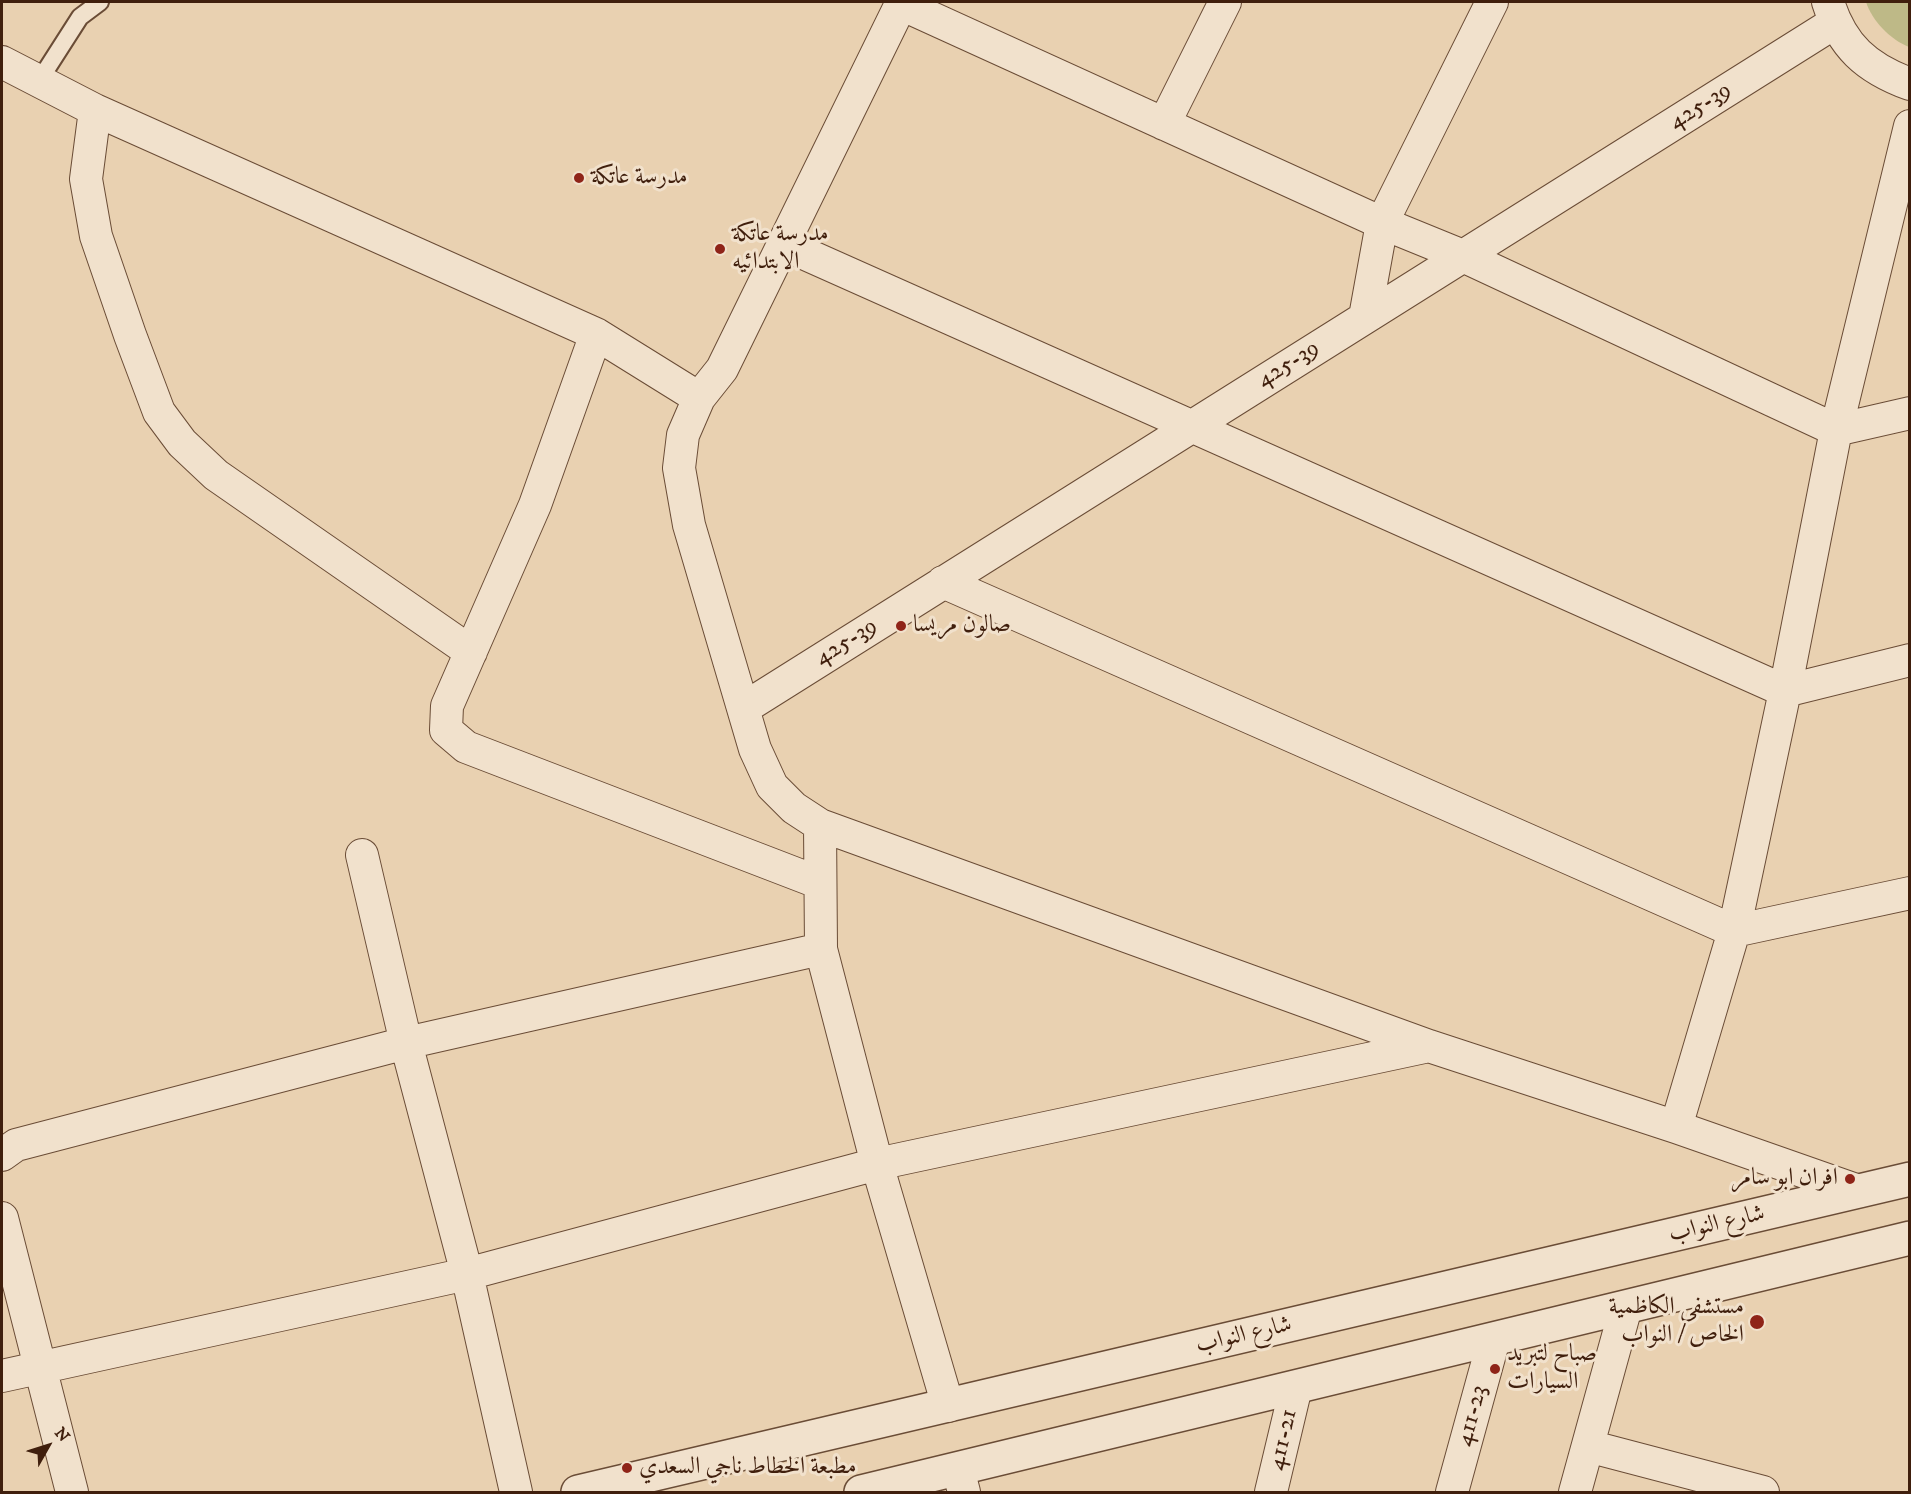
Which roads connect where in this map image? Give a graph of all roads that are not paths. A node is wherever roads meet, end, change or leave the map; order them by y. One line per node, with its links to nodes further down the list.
1 (100, 2): 7 (lane)
2 (1225, 2): 10 (street)
3 (1492, 2): 12 (street)
4 (901, 3): 10 (street); 13 (street)
5 (1831, 12): 8 (street); 14 (street, 425-39)
6 (2, 62): 7 (street)
7 (39, 81): 9 (street)
8 (1910, 84)
9 (95, 110): 16 (street); 22 (street)
10 (1164, 124): 12 (street)
11 (1910, 126): 20 (street)
12 (1382, 223): 14 (street); 15 (street)
13 (783, 244): 17 (street); 19 (street)
14 (1463, 256): 15 (street, 425-39); 20 (street)
15 (1365, 317): 19 (street, 425-39)
16 (596, 334): 17 (street); 22 (street)
17 (699, 398): 25 (street)
18 (1910, 413): 20 (street)
19 (1191, 427): 21 (street, 425-39); 24 (street)
20 (1836, 430): 24 (street)
21 (943, 582): 25 (street, 425-39); 30 (street)
22 (471, 652): 28 (street)
23 (1910, 660): 24 (street)
24 (1785, 691): 30 (street)
25 (744, 708): 26 (street)
26 (820, 825): 28 (street); 33 (street)
27 (362, 855): 32 (street)
28 (820, 883): 31 (street)
29 (1910, 893): 30 (street)
30 (1734, 932): 34 (street)
31 (821, 949): 32 (street); 36 (street)
32 (406, 1043): 35 (street); 41 (street)
33 (1429, 1046): 34 (street); 36 (street)
34 (1676, 1126): 38 (street)
35 (2, 1155)
36 (877, 1164): 41 (street); 47 (street)
37 (1910, 1179): 38 (street, شارع النواب)
38 (1859, 1191): 47 (street, شارع النواب)
39 (2, 1218): 44 (street)
40 (1910, 1238): 42 (street)
41 (467, 1274): 44 (street); 51 (street)
42 (1626, 1307): 43 (street); 48 (street)
43 (1494, 1339): 46 (street); 55 (street, 411-23)
44 (39, 1368): 45 (street); 50 (street)
45 (2, 1376)
46 (1296, 1387): 49 (street); 54 (street, 411-21)
47 (948, 1406): 52 (street, شارع النواب)
48 (1588, 1446): 56 (street); 57 (street)
49 (961, 1481): 53 (street)
50 (72, 1492)
51 (516, 1492)
52 (578, 1492)
53 (861, 1492)
54 (1271, 1492)
55 (1452, 1492)
56 (1575, 1492)
57 (1758, 1492)

